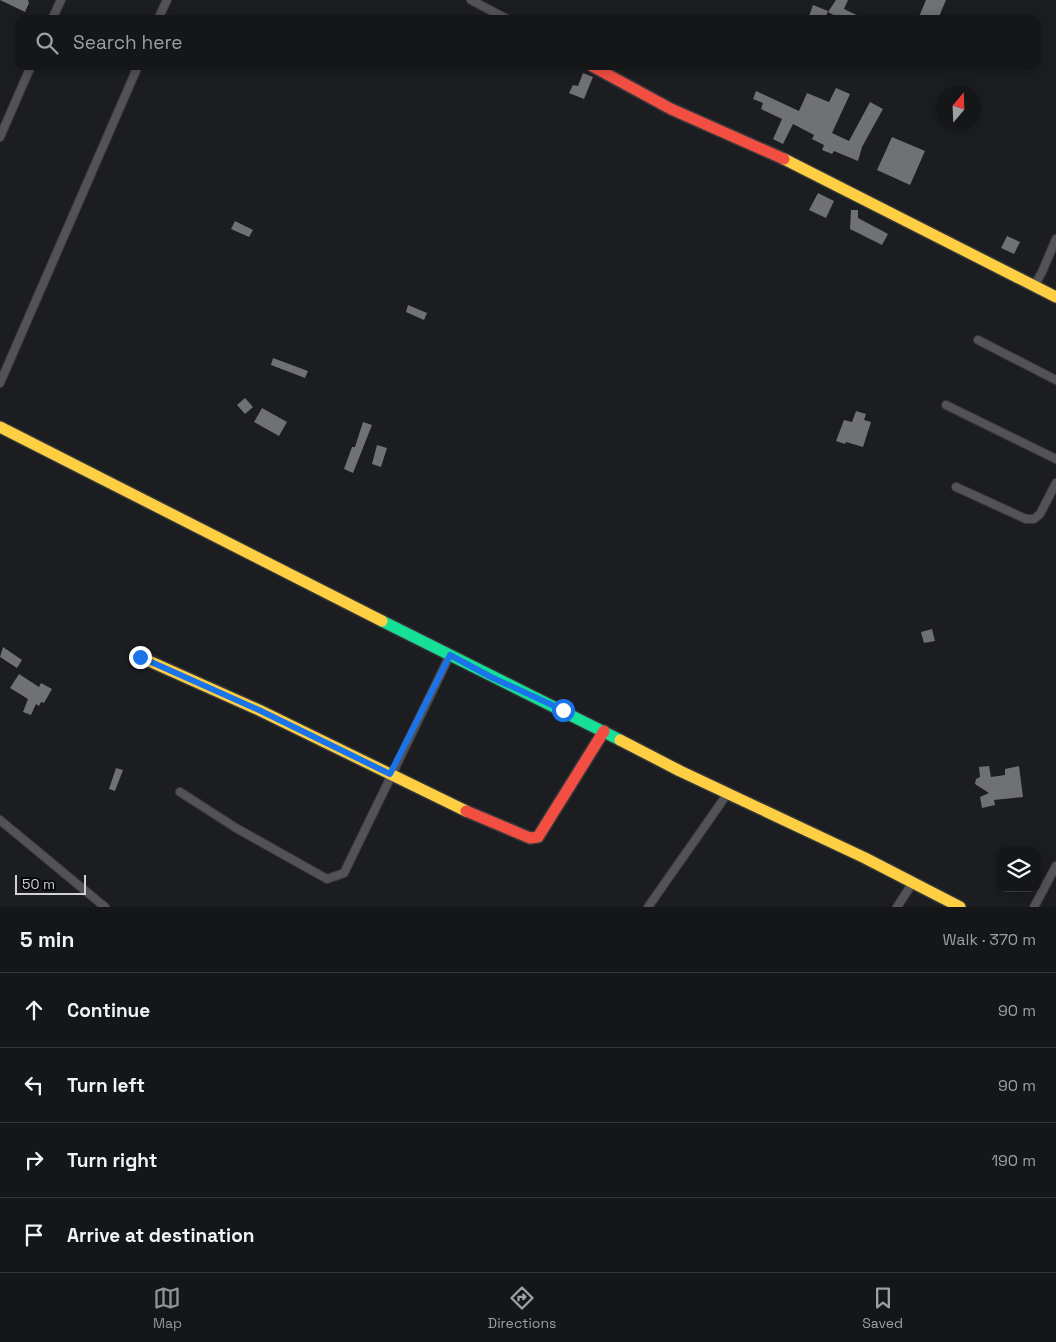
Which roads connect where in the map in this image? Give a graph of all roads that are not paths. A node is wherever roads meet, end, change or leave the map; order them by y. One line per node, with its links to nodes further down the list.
1 (60, 0): 4 (street)
2 (167, 0): 5 (street)
3 (471, 0): 6 (street)
4 (54, 15)
5 (160, 15)
6 (499, 15)
7 (29, 70): 10 (street)
8 (136, 70): 16 (street)
9 (599, 70): 12 (street)
10 (0, 137)
11 (1056, 239): 12 (street)
12 (1034, 286): 13 (street)
13 (1056, 297)
14 (978, 340): 15 (street)
15 (1056, 380)
16 (0, 383)
17 (946, 405): 19 (street)
18 (0, 427): 22 (street)
19 (1056, 459)
20 (1056, 483): 21 (street)
21 (956, 487)
22 (450, 655): 24 (street); 25 (street)
23 (140, 657): 25 (street)
24 (604, 731): 25 (street); 27 (street)
25 (390, 774): 26 (street)
26 (180, 792)
27 (728, 792): 30 (street); 32 (street)
28 (0, 820): 31 (street)
29 (1056, 866): 35 (street)
30 (912, 884): 33 (street); 34 (street)
31 (105, 907)
32 (650, 907)
33 (897, 907)
34 (960, 907)
35 (1034, 907)

